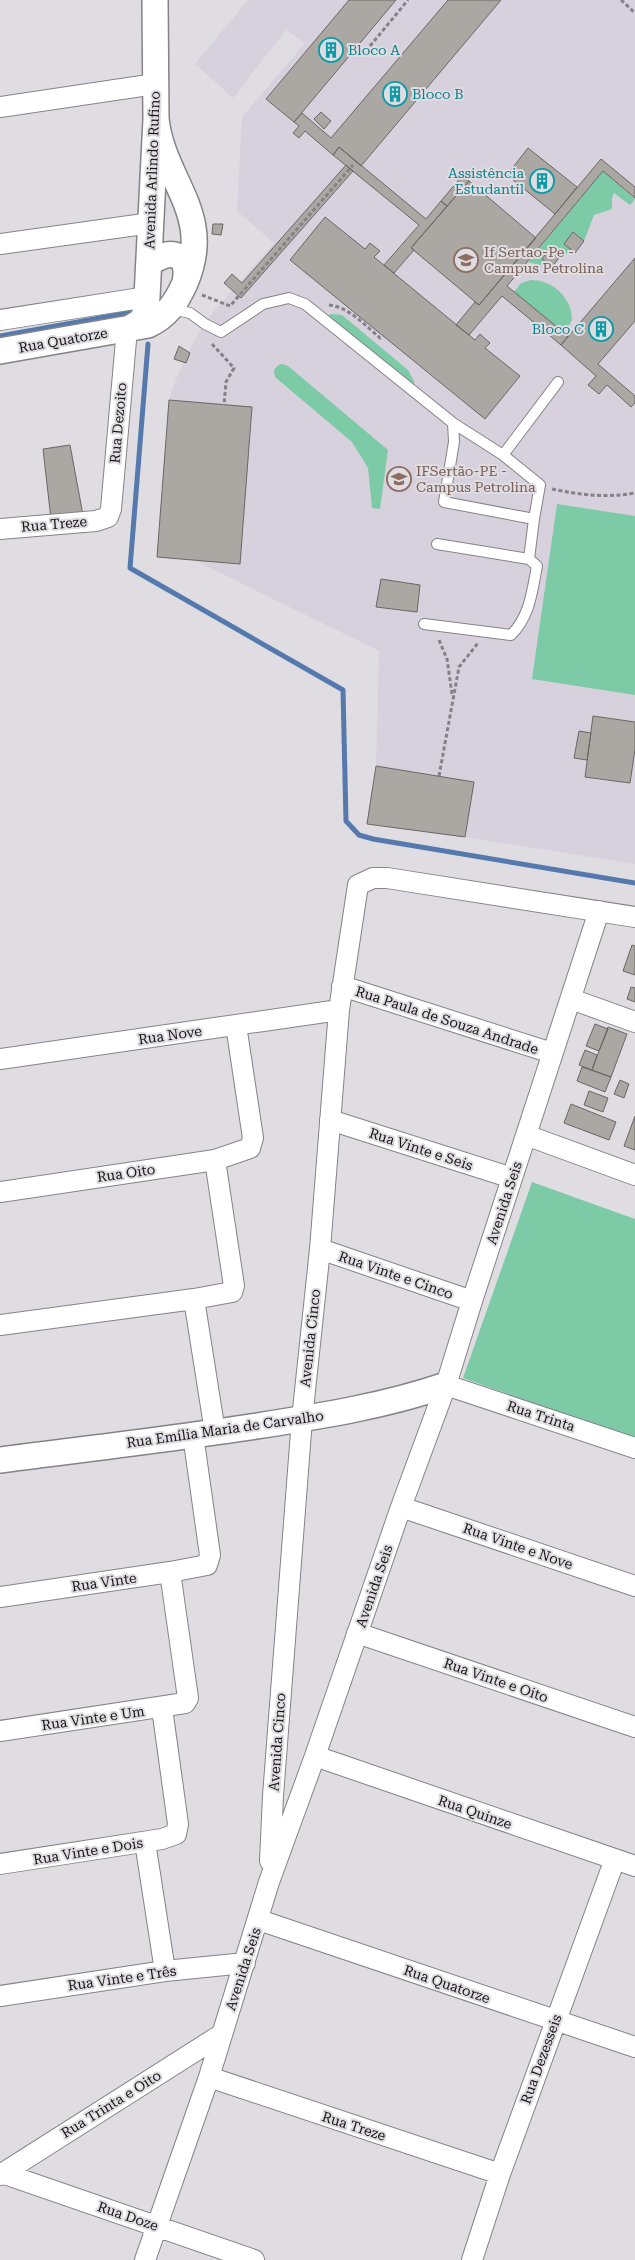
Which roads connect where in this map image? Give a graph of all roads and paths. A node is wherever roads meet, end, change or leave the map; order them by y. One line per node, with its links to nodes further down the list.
1 (155, 0): 6 (street, Avenida Arlindo Rufino)
2 (408, 0): 5 (path)
3 (621, 0): 4 (path)
4 (635, 13)
5 (370, 46)
6 (155, 84): 7 (street); 8 (street, Avenida Arlindo Rufino)
7 (0, 107)
8 (156, 120): 10 (street, Avenida Arlindo Rufino); 13 (street)
9 (353, 165): 13 (path)
10 (151, 223): 11 (street); 12 (street, Avenida Arlindo Rufino)
11 (0, 244)
12 (149, 264): 13 (street); 14 (street, Avenida Arlindo Rufino)
13 (179, 294): 16 (street, Rua Quatorze); 17 (lane)
14 (147, 297): 15 (street); 16 (street, Avenida Arlindo Rufino)
15 (0, 320)
16 (127, 329): 18 (street, Rua Quatorze); 25 (street, Rua Dezoito)
17 (215, 330): 20 (path); 21 (lane)
18 (0, 351)
19 (558, 382): 22 (lane)
20 (224, 405)
21 (453, 423): 22 (lane); 26 (lane)
22 (502, 455): 23 (lane)
23 (540, 485): 24 (path); 26 (lane)
24 (635, 493)
25 (108, 517): 27 (street, Rua Treze)
26 (534, 518): 29 (lane)
27 (0, 529)
28 (437, 544): 29 (lane)
29 (529, 559): 30 (lane)
30 (424, 624): 31 (path)
31 (439, 776)
32 (599, 911): 33 (street); 34 (street, Avenida Cinco); 35 (street, Avenida Seis)
33 (635, 917)
34 (342, 986): 36 (street, Avenida Cinco); 39 (street, Rua Paula de Souza Andrade)
35 (572, 999): 37 (street); 39 (street, Avenida Seis)
36 (339, 1010): 38 (street, Rua Nove); 41 (street, Avenida Cinco)
37 (635, 1022)
38 (236, 1025): 40 (street, Rua Nove); 43 (street, Rua Oito)
39 (552, 1053): 42 (street, Avenida Seis)
40 (0, 1059)
41 (330, 1120): 45 (street, Rua Vinte e Seis); 47 (street, Avenida Cinco)
42 (526, 1135): 44 (street); 45 (street, Avenida Seis)
43 (215, 1160): 46 (street, Rua Oito); 48 (street)
44 (635, 1175)
45 (512, 1178): 49 (street, Avenida Seis)
46 (0, 1192)
47 (320, 1249): 49 (street, Rua Vinte e Cinco); 52 (street, Avenida Cinco)
48 (194, 1299): 50 (street); 53 (street)
49 (472, 1301): 51 (street, Avenida Seis)
50 (0, 1326)
51 (446, 1385): 52 (street, Rua Emília Maria de Carvalho); 54 (street, Rua Trinta); 56 (street, Avenida Seis)
52 (302, 1419): 53 (street, Rua Emília Maria de Carvalho); 69 (street, Avenida Cinco)
53 (204, 1434): 55 (street, Rua Emília Maria de Carvalho); 57 (street, Rua Vinte)
54 (635, 1448)
55 (0, 1460)
56 (401, 1507): 58 (street, Rua Vinte e Nove); 60 (street, Avenida Seis)
57 (170, 1572): 59 (street, Rua Vinte); 61 (street, Rua Vinte e Um)
58 (635, 1586)
59 (0, 1597)
60 (357, 1633): 62 (street, Rua Vinte e Oito); 64 (street, Avenida Seis)
61 (162, 1708): 63 (street, Rua Vinte e Um); 65 (street, Rua Vinte e Dois)
62 (635, 1727)
63 (0, 1731)
64 (315, 1756): 66 (street, Rua Quinze); 69 (street, Avenida Seis)
65 (145, 1842): 67 (street, Rua Vinte e Dois); 72 (street)
66 (615, 1859): 68 (street, Rua Quinze); 74 (street, Rua Dezesseis)
67 (0, 1864)
68 (635, 1866)
69 (269, 1882): 70 (street, Avenida Seis)
70 (259, 1920): 71 (street, Avenida Seis); 74 (street, Rua Quatorze)
71 (245, 1963): 72 (street, Rua Vinte e Três); 75 (street, Avenida Seis)
72 (165, 1971): 73 (street, Rua Vinte e Três)
73 (0, 1996)
74 (555, 2021): 76 (street, Rua Quatorze); 79 (street, Rua Dezesseis)
75 (222, 2034): 77 (street, Avenida Seis); 78 (street, Rua Trinta e Oito)
76 (635, 2048)
77 (209, 2078): 79 (street, Rua Treze); 80 (street, Avenida Seis)
78 (1, 2174): 80 (street, Rua Doze)
79 (500, 2174): 83 (street, Rua Dezesseis)
80 (157, 2226): 81 (street, Avenida Seis); 82 (street, Rua Doze)
81 (145, 2260)
82 (254, 2260)
83 (472, 2260)

